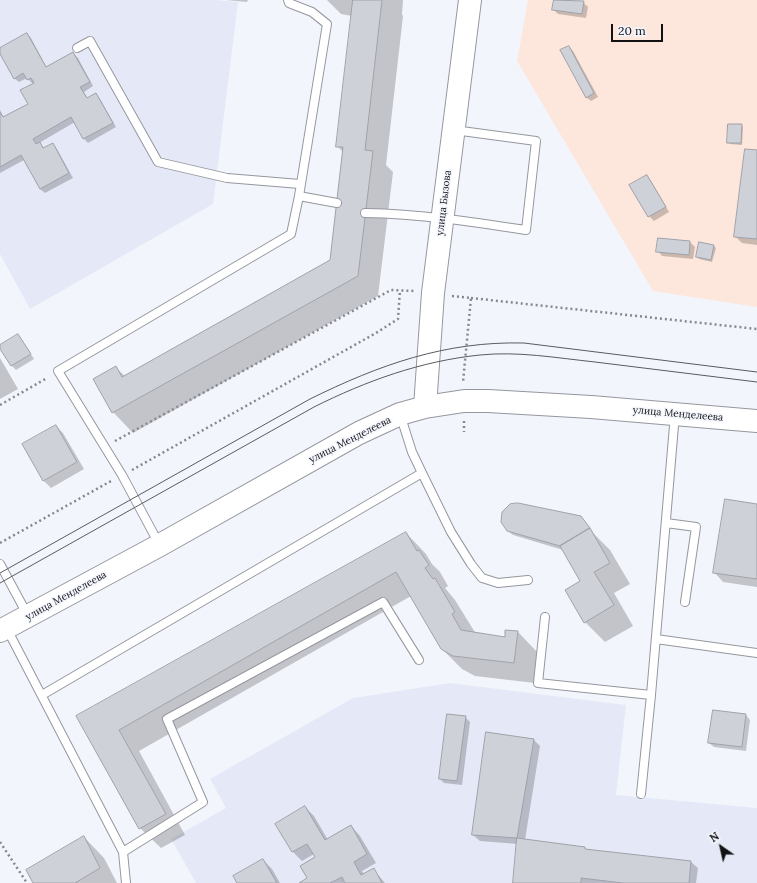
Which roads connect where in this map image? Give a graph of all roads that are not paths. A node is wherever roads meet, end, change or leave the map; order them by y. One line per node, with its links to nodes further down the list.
1 (288, 0): 5 (lane)
2 (470, 0): 4 (main road, улица Бызова)
3 (77, 48): 5 (lane)
4 (453, 130): 9 (main road, улица Бызова); 9 (lane)
5 (300, 184): 6 (lane)
6 (298, 196): 7 (lane); 16 (lane)
7 (337, 203)
8 (366, 213): 9 (lane)
9 (442, 218): 10 (main road, улица Бызова)
10 (425, 407): 11 (main road, улица Менделеева); 12 (main road, улица Менделеева)
11 (675, 413): 13 (main road, улица Менделеева); 15 (lane)
12 (400, 414): 14 (lane); 16 (main road, улица Менделеева)
13 (757, 421)
14 (422, 473): 18 (lane); 26 (lane)
15 (666, 523): 19 (lane); 23 (lane)
16 (160, 545): 20 (main road, улица Менделеева)
17 (0, 564): 20 (lane)
18 (528, 580)
19 (685, 602)
20 (29, 617): 22 (main road, улица Менделеева)
21 (545, 617): 27 (lane)
22 (2, 632): 26 (lane)
23 (656, 639): 24 (lane); 27 (lane)
24 (757, 653)
25 (419, 660): 29 (lane)
26 (42, 695): 29 (lane)
27 (651, 695): 28 (lane)
28 (640, 794)
29 (123, 852): 30 (lane)
30 (126, 883)

